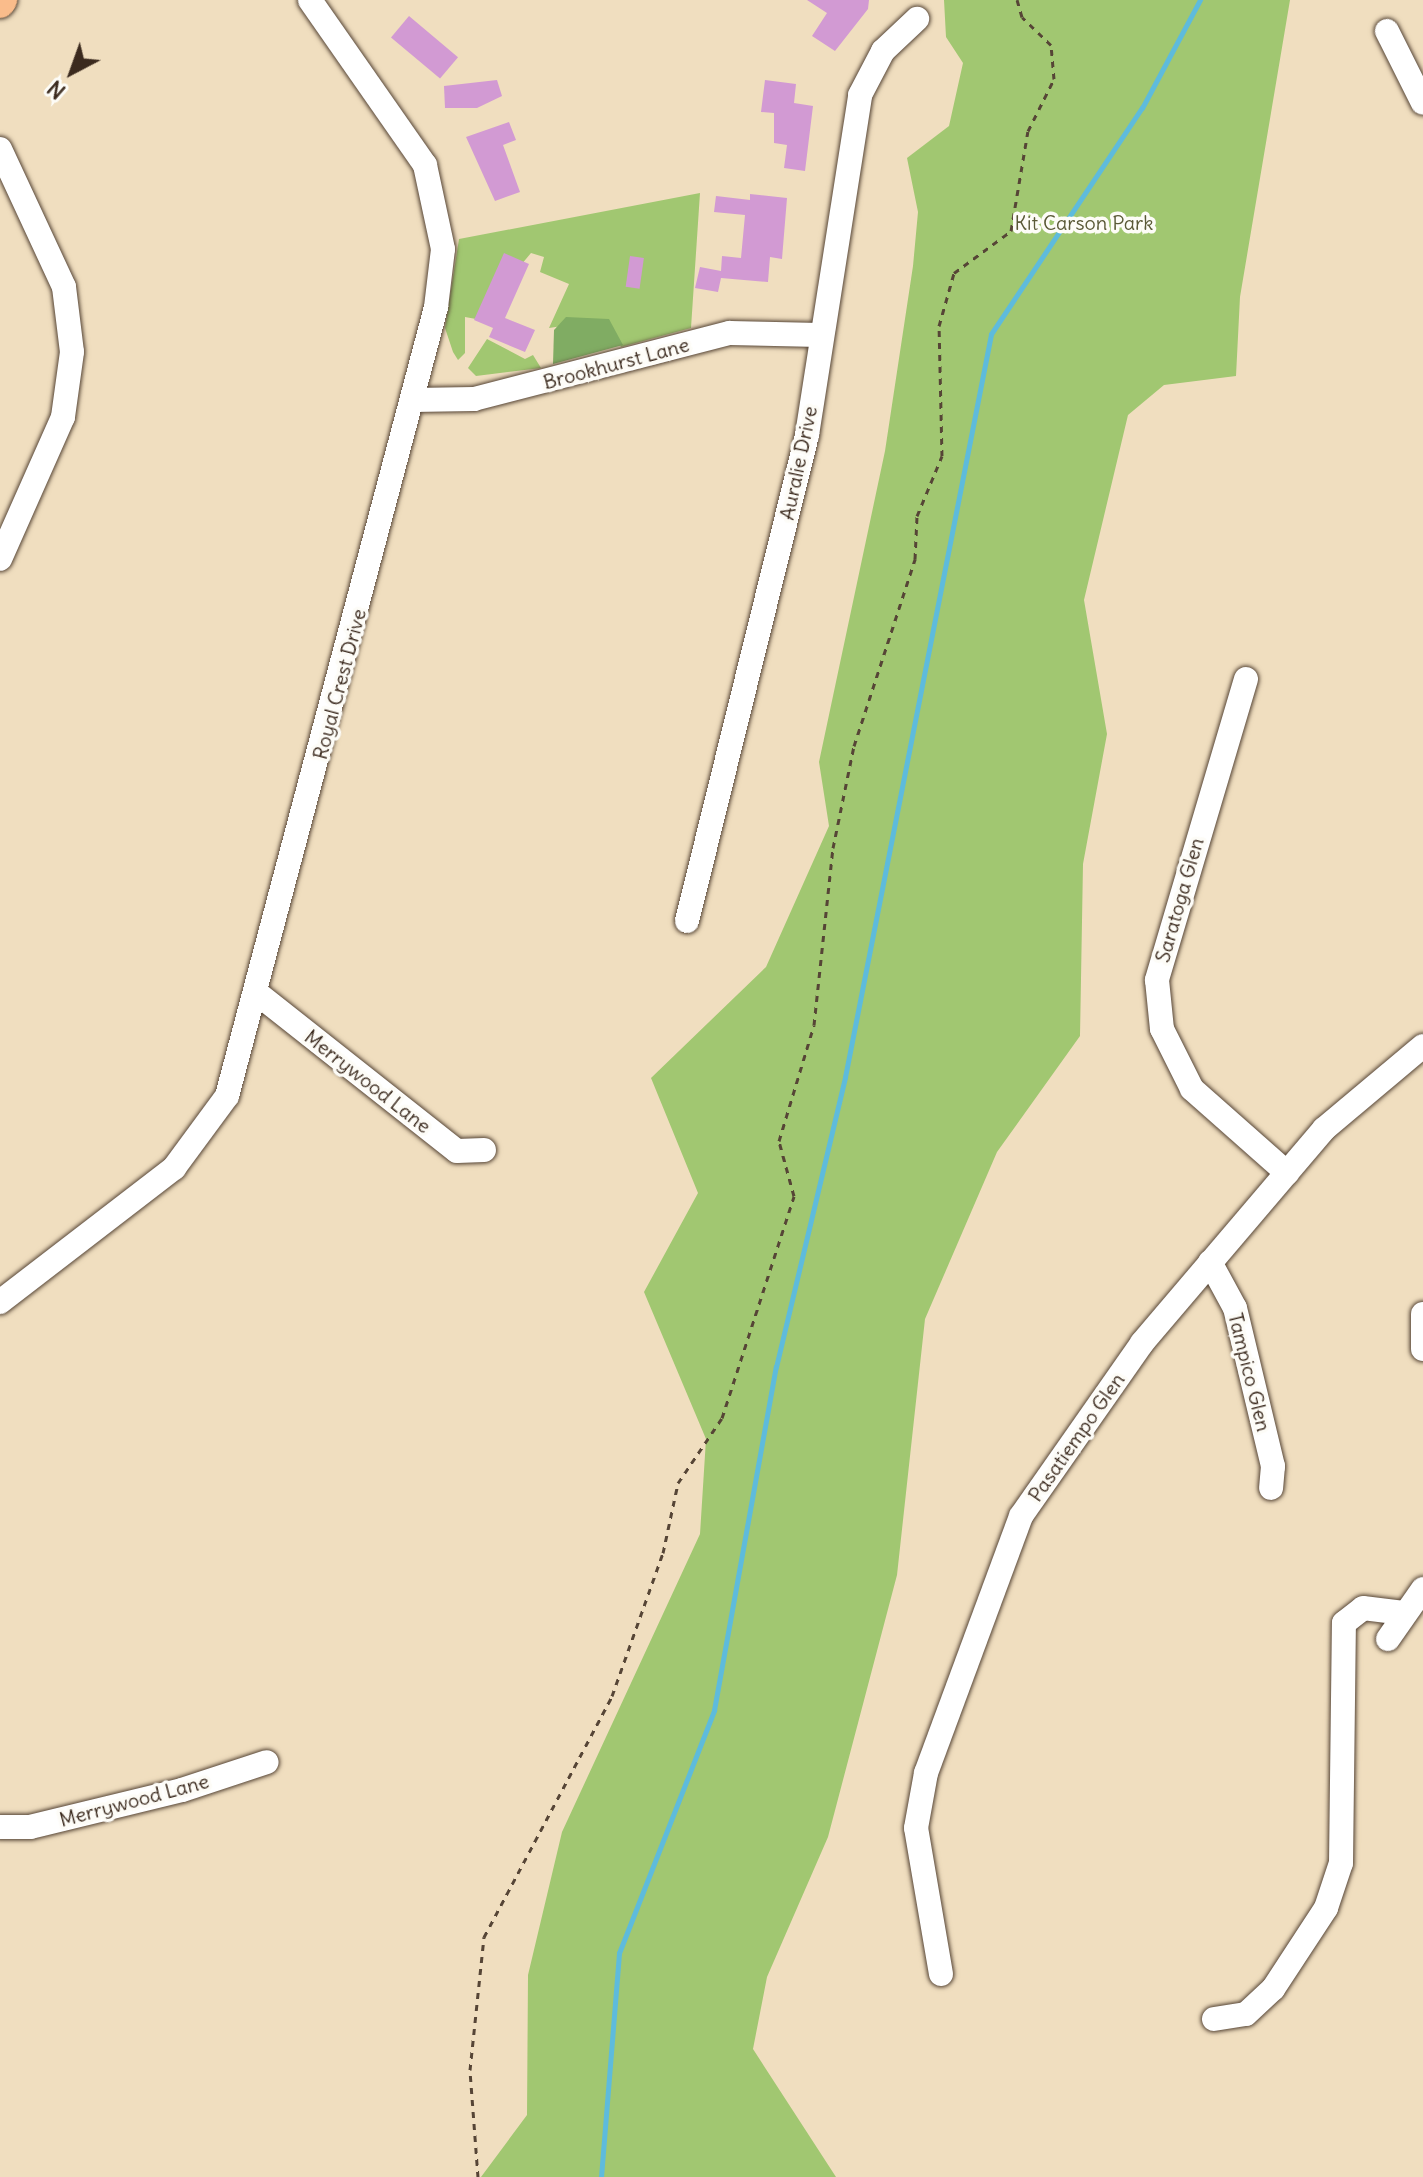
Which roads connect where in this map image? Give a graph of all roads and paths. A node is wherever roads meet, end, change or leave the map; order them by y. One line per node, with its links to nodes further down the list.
1 (310, 0): 8 (street, Royal Crest Drive)
2 (1017, 0): 28 (path)
3 (917, 19): 7 (street, Auralie Drive)
4 (1387, 31): 5 (street)
5 (1423, 103)
6 (0, 149): 9 (street)
7 (820, 335): 8 (street, Brookhurst Lane); 11 (street, Auralie Drive)
8 (413, 400): 12 (street, Royal Crest Drive)
9 (0, 559)
10 (1246, 679): 15 (street, Saratoga Glen)
11 (687, 921)
12 (258, 994): 14 (street, Merrywood Lane); 17 (street, Royal Crest Drive)
13 (1423, 1046): 15 (street, Pasatiempo Glen)
14 (484, 1150)
15 (1287, 1173): 16 (street, Pasatiempo Glen)
16 (1210, 1262): 20 (street, Tampico Glen); 26 (street, Pasatiempo Glen)
17 (0, 1302)
18 (1423, 1314): 19 (street)
19 (1423, 1349)
20 (1271, 1488)
21 (1423, 1589): 22 (street)
22 (1404, 1613): 23 (street); 27 (street)
23 (1388, 1639)
24 (267, 1762): 25 (street, Merrywood Lane)
25 (0, 1827)
26 (941, 1974)
27 (1214, 2019)
28 (478, 2177)

